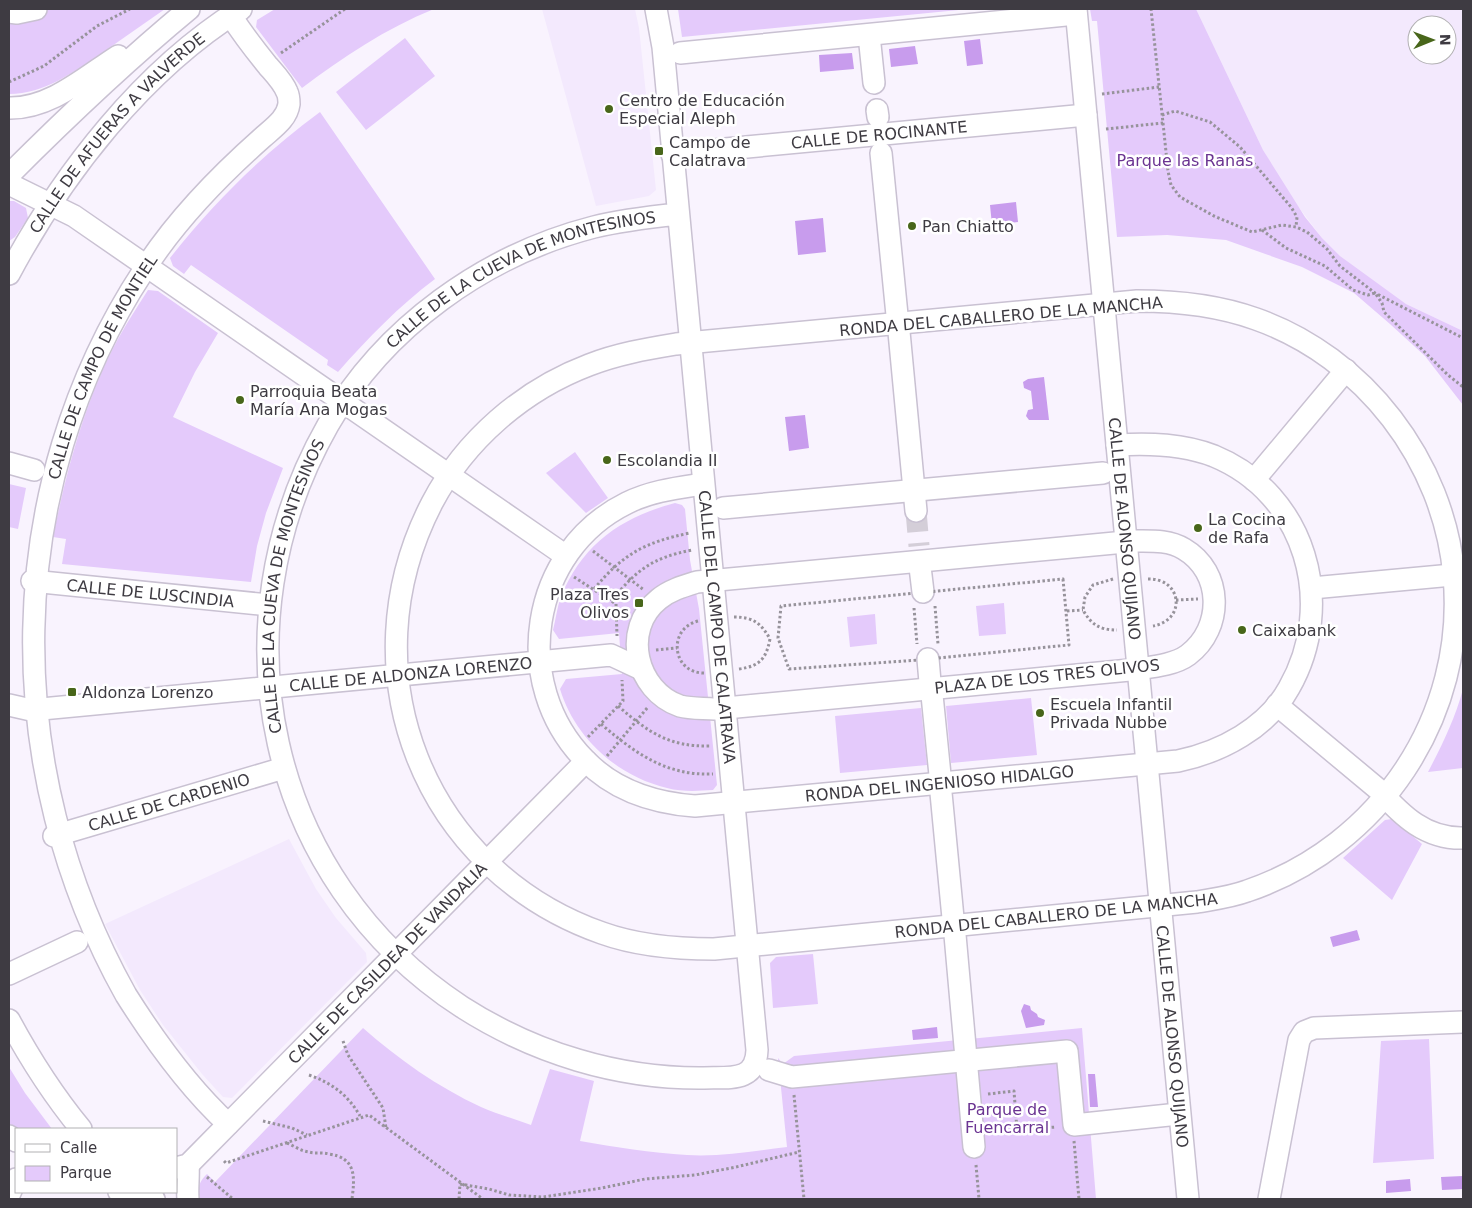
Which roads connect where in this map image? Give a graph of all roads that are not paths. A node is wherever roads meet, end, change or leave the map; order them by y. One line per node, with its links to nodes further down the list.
1 (36, 9): 4 (street)
2 (189, 9): 10 (street); 14 (street, CALLE DE AFUERAS A VALVERDE)
3 (656, 9): 13 (street, CALLE DEL CAMPO DE CALATRAVA)
4 (9, 12)
5 (236, 12): 16 (street, CALLE DE AFUERAS A VALVERDE); 18 (street, CALLE DE CAMPO DE MONTIEL)
6 (1076, 12): 7 (street); 11 (street, CALLE DE ALONSO QUIJANO)
7 (869, 35): 8 (street); 9 (street)
8 (680, 53)
9 (874, 83)
10 (9, 108)
11 (1086, 115): 13 (street, CALLE DE ROCINANTE); 20 (street, CALLE DE ALONSO QUIJANO)
12 (881, 153): 31 (street)
13 (672, 154): 17 (street, CALLE DEL CAMPO DE CALATRAVA)
14 (9, 174)
15 (9, 184): 16 (street)
16 (51, 204): 18 (street); 19 (street, CALLE DE AFUERAS A VALVERDE)
17 (678, 214): 21 (street, CALLE DEL CAMPO DE CALATRAVA); 23 (street, CALLE DE LA CUEVA DE MONTESINOS)
18 (146, 266): 23 (street); 38 (street, CALLE DE CAMPO DE MONTIEL)
19 (9, 274)
20 (1104, 304): 21 (street, RONDA DEL CABALLERO DE LA MANCHA); 22 (street, RONDA DEL CABALLERO DE LA MANCHA); 24 (street, CALLE DE ALONSO QUIJANO)
21 (690, 343): 28 (street, RONDA DEL CABALLERO DE LA MANCHA); 30 (street, CALLE DEL CAMPO DE CALATRAVA)
22 (1346, 370): 29 (street); 36 (street, RONDA DEL CABALLERO DE LA MANCHA)
23 (342, 401): 28 (street); 41 (street, CALLE DE LA CUEVA DE MONTESINOS)
24 (1117, 445): 29 (street, RONDA DEL INGENIOSO HIDALGO); 33 (street, CALLE DE ALONSO QUIJANO)
25 (9, 463): 26 (street)
26 (34, 470)
27 (1103, 473): 31 (street)
28 (449, 474): 35 (street); 46 (street, RONDA DEL CABALLERO DE LA MANCHA)
29 (1254, 480): 39 (street, RONDA DEL INGENIOSO HIDALGO)
30 (704, 484): 35 (street, RONDA DEL INGENIOSO HIDALGO); 37 (street, CALLE DEL CAMPO DE CALATRAVA)
31 (916, 500): 32 (street)
32 (724, 508)
33 (1126, 541): 37 (street, PLAZA DE LOS TRES OLIVOS); 45 (street, CALLE DE ALONSO QUIJANO); 45 (street, PLAZA DE LOS TRES OLIVOS)
34 (919, 555): 40 (street)
35 (568, 565): 44 (street, RONDA DEL INGENIOSO HIDALGO)
36 (1459, 574): 39 (street); 56 (street, RONDA DEL CABALLERO DE LA MANCHA)
37 (713, 580): 43 (street, PLAZA DE LOS TRES OLIVOS); 50 (street, CALLE DEL CAMPO DE CALATRAVA)
38 (32, 581): 41 (street, CALLE DE LUSCINDIA); 51 (street, CALLE DE CAMPO DE MONTIEL)
39 (1312, 588): 49 (street, RONDA DEL INGENIOSO HIDALGO)
40 (923, 592)
41 (269, 605): 47 (street, CALLE DE LA CUEVA DE MONTESINOS)
42 (928, 652): 68 (street)
43 (629, 653): 44 (street, CALLE DE ALDONZA LORENZO); 50 (street, PLAZA DE LOS TRES OLIVOS)
44 (539, 661): 46 (street, CALLE DE ALDONZA LORENZO); 53 (street, RONDA DEL INGENIOSO HIDALGO)
45 (1138, 669): 50 (street, PLAZA DE LOS TRES OLIVOS); 54 (street, CALLE DE ALONSO QUIJANO)
46 (397, 675): 47 (street, CALLE DE ALDONZA LORENZO); 60 (street, RONDA DEL CABALLERO DE LA MANCHA)
47 (269, 687): 51 (street, CALLE DE ALDONZA LORENZO); 55 (street, CALLE DE LA CUEVA DE MONTESINOS)
48 (9, 705): 51 (street, CALLE DE ALDONZA LORENZO)
49 (1277, 705): 54 (street, RONDA DEL INGENIOSO HIDALGO); 56 (street)
50 (725, 709): 57 (street, CALLE DEL CAMPO DE CALATRAVA)
51 (31, 710): 52 (street, CALLE DE ALDONZA LORENZO); 58 (street, CALLE DE CAMPO DE MONTIEL)
52 (9, 721)
53 (592, 754): 57 (street, RONDA DEL INGENIOSO HIDALGO); 60 (street, CALLE DE CASILDEA DE VANDALIA)
54 (1148, 764): 57 (street, RONDA DEL INGENIOSO HIDALGO); 61 (street, CALLE DE ALONSO QUIJANO)
55 (284, 768): 58 (street, CALLE DE CARDENIO); 64 (street, CALLE DE LA CUEVA DE MONTESINOS)
56 (1385, 797): 59 (street); 61 (street, RONDA DEL CABALLERO DE LA MANCHA)
57 (734, 804): 63 (street, CALLE DEL CAMPO DE CALATRAVA)
58 (54, 836): 71 (street, CALLE DE CAMPO DE MONTIEL)
59 (1463, 838)
60 (486, 862): 63 (street, RONDA DEL CABALLERO DE LA MANCHA); 64 (street, CALLE DE CASILDEA DE VANDALIA)
61 (1161, 907): 63 (street, RONDA DEL CABALLERO DE LA MANCHA); 80 (street, CALLE DE ALONSO QUIJANO)
62 (77, 942): 65 (street)
63 (747, 946): 69 (street, CALLE DEL CAMPO DE CALATRAVA)
64 (395, 954): 69 (street, CALLE DE LA CUEVA DE MONTESINOS); 71 (street, CALLE DE CASILDEA DE VANDALIA)
65 (9, 974)
66 (9, 1020): 72 (street)
67 (1463, 1022): 81 (street)
68 (967, 1062): 69 (street); 70 (street); 73 (street)
69 (762, 1068)
70 (1169, 1115)
71 (228, 1124): 74 (street, CALLE DE CASILDEA DE VANDALIA)
72 (80, 1128)
73 (974, 1141)
74 (189, 1169): 79 (street)
75 (15, 1181): 77 (street)
76 (122, 1193): 78 (street)
77 (9, 1195)
78 (133, 1199)
79 (188, 1199)
80 (1188, 1199)
81 (1269, 1199)

